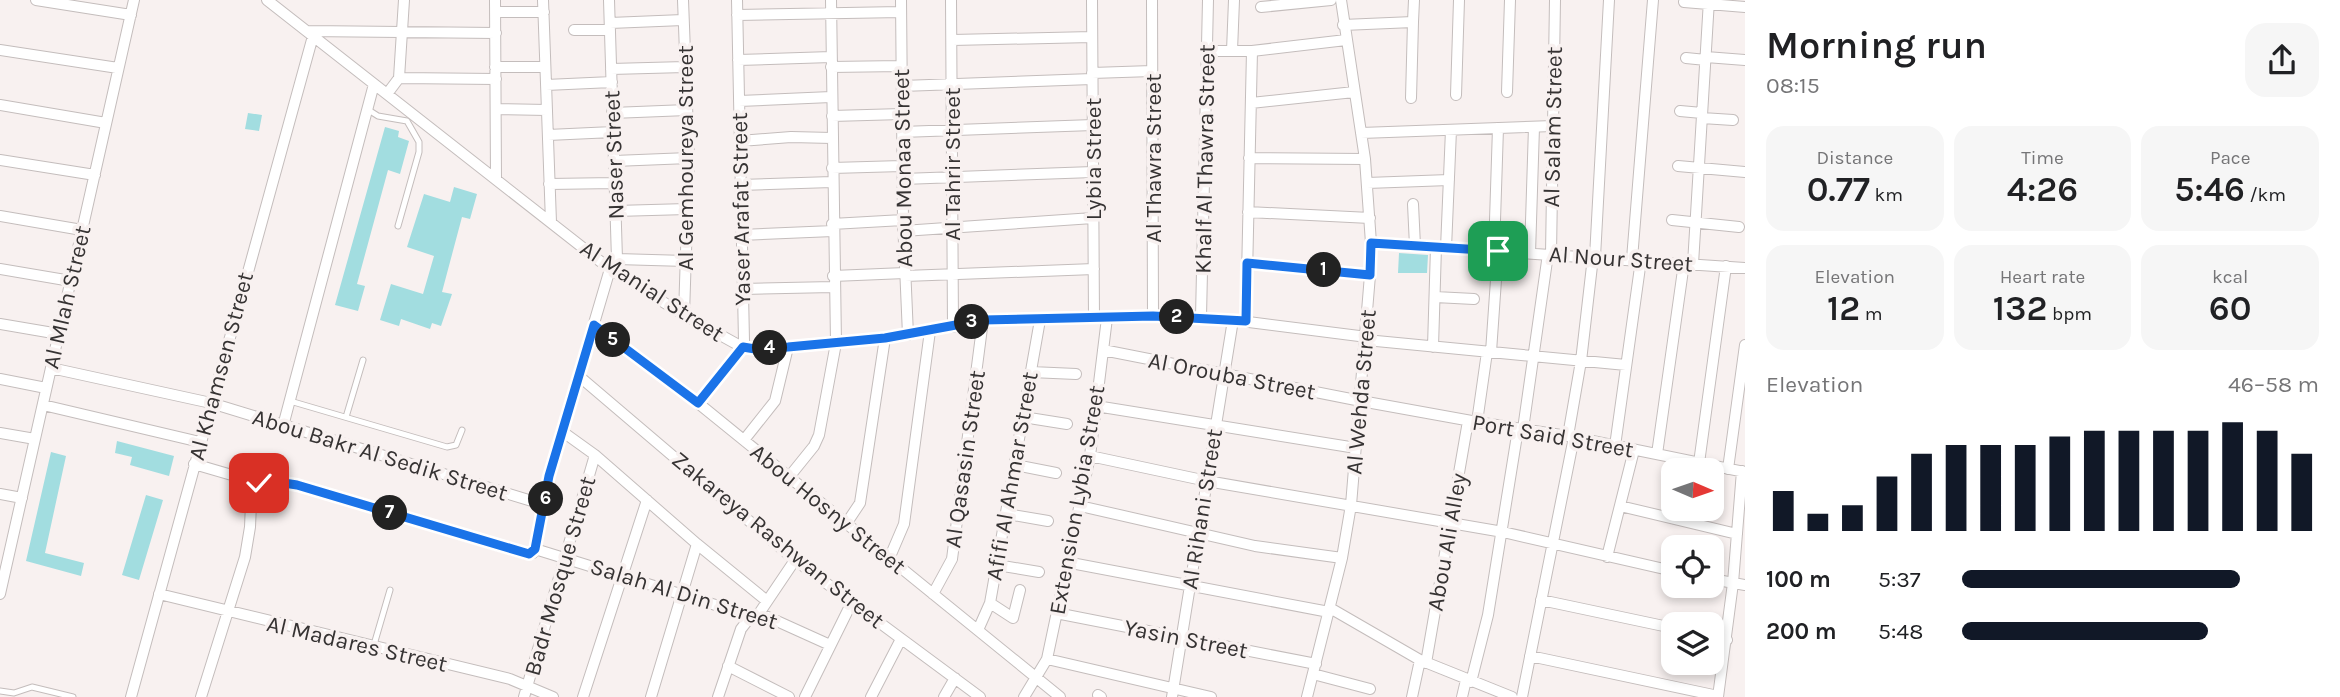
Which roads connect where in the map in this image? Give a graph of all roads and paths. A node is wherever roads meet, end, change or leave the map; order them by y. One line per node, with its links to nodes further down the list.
1 (36, 0): 30 (street)
2 (134, 0): 30 (street, Al Mlah Street)
3 (267, 0): 38 (street, Al Manial Street)
4 (404, 0): 37 (street)
5 (609, 0): 35 (street, Naser Street)
6 (683, 0): 32 (street, Al Gemhoureya Street)
7 (737, 0): 31 (street, Yaser Arafat Street)
8 (831, 0): 29 (street)
9 (951, 0): 41 (street, Al Tahrir Street)
10 (1092, 0): 40 (street, Lybia Street)
11 (1152, 0): 58 (street, Al Thawra Street)
12 (1208, 0): 44 (street, Khalf Al Thawra Street)
13 (1234, 0): 45 (street)
14 (1331, 0): 27 (street)
15 (1340, 0): 34 (street, Al Wehda Street)
16 (1414, 0): 33 (street)
17 (1459, 0): 70 (street)
18 (1510, 0): 68 (street)
19 (1555, 0): 88 (street, Al Salam Street)
20 (1609, 0): 143 (street)
21 (1653, 0): 144 (street)
22 (1684, 2): 23 (street)
23 (1709, 2): 28 (street); 48 (street)
24 (495, 6): 25 (street); 39 (street)
25 (543, 6): 55 (street)
26 (901, 6): 29 (street); 53 (street, Abou Monaa Street)
27 (1261, 7)
28 (1745, 7)
29 (831, 13): 31 (street); 51 (street)
30 (131, 15): 56 (street, Al Mlah Street)
31 (737, 15): 49 (street, Yaser Arafat Street)
32 (683, 20): 35 (street); 52 (street, Al Gemhoureya Street)
33 (1413, 22): 34 (street); 72 (street)
34 (1343, 25): 42 (street, Al Wehda Street)
35 (610, 26): 36 (street); 57 (street, Naser Street)
36 (574, 30)
37 (402, 32): 38 (street); 39 (street); 60 (street)
38 (310, 33): 63 (street, Al Manial Street); 198 (street, Al Khamsen Street)
39 (496, 33): 54 (street)
40 (1092, 37): 41 (street); 59 (street, Lybia Street)
41 (952, 40): 64 (street, Al Tahrir Street)
42 (1346, 40): 46 (street); 67 (street, Al Wehda Street)
43 (0, 50): 56 (street)
44 (1207, 51): 45 (street); 163 (street, Khalf Al Thawra Street)
45 (1232, 51): 46 (street)
46 (1252, 51): 74 (street)
47 (1686, 58): 48 (street)
48 (1706, 58): 50 (street); 83 (street)
49 (738, 60): 51 (street); 73 (street, Yaser Arafat Street)
50 (1745, 60)
51 (831, 62): 53 (street); 71 (street)
52 (685, 66): 57 (street); 79 (street, Al Gemhoureya Street)
53 (901, 66): 66 (street, Abou Monaa Street)
54 (495, 67): 55 (street); 61 (street)
55 (545, 67): 65 (street)
56 (118, 68): 86 (street, Al Mlah Street)
57 (611, 69): 62 (street, Naser Street)
58 (1153, 71): 59 (street); 162 (street, Al Thawra Street)
59 (1092, 76): 64 (street); 87 (street, Lybia Street)
60 (399, 78): 61 (street); 69 (street)
61 (496, 79): 77 (street)
62 (611, 82): 65 (street); 81 (street, Naser Street)
63 (374, 84): 69 (street, Al Manial Street); 76 (street)
64 (952, 84): 66 (street); 91 (street, Al Tahrir Street)
65 (546, 85): 78 (street)
66 (902, 86): 82 (street, Abou Monaa Street)
67 (1354, 92): 74 (street); 95 (street, Al Wehda Street)
68 (1507, 92)
69 (387, 94): 112 (street, Al Manial Street)
70 (1456, 95)
71 (831, 97): 73 (street); 84 (street)
72 (1411, 98)
73 (738, 101): 98 (street, Yaser Arafat Street)
74 (1251, 103): 100 (street)
75 (0, 105): 86 (street)
76 (368, 108): 131 (lane); 196 (street)
77 (496, 109): 78 (street); 112 (street)
78 (547, 110): 96 (street)
79 (687, 110): 81 (street); 99 (street, Al Gemhoureya Street)
80 (1680, 111): 83 (street)
81 (612, 113): 93 (street, Naser Street)
82 (902, 114): 84 (street); 94 (street, Abou Monaa Street)
83 (1702, 115): 85 (street); 106 (street)
84 (832, 116): 97 (street)
85 (1733, 120)
86 (106, 122): 110 (street, Al Mlah Street)
87 (1093, 125): 91 (street); 108 (street, Lybia Street)
88 (1553, 126): 89 (street); 142 (street, Al Salam Street)
89 (1534, 127): 90 (street); 141 (street)
90 (1498, 128): 92 (street); 140 (street, Abou Ali Alley)
91 (952, 130): 94 (street); 111 (street, Al Tahrir Street)
92 (1451, 130): 95 (street); 114 (street)
93 (613, 132): 96 (street); 103 (street, Naser Street)
94 (902, 132): 104 (street, Abou Monaa Street)
95 (1361, 133): 101 (street, Al Wehda Street)
96 (548, 135): 118 (street)
97 (832, 138): 98 (street); 107 (street)
98 (740, 141): 119 (street, Yaser Arafat Street)
99 (689, 158): 103 (street); 121 (street, Al Gemhoureya Street)
100 (1250, 158): 101 (street); 123 (street)
101 (1365, 159): 117 (street, Al Wehda Street)
102 (0, 160): 110 (street)
103 (614, 161): 116 (street, Naser Street)
104 (902, 166): 107 (street); 113 (street, Abou Monaa Street)
105 (1678, 166): 106 (street)
106 (1699, 168): 109 (street); 129 (street)
107 (832, 169): 115 (street)
108 (1093, 172): 111 (street); 125 (street, Lybia Street)
109 (1745, 172)
110 (94, 176): 135 (street, Al Mlah Street)
111 (952, 177): 113 (street); 132 (street, Al Tahrir Street)
112 (496, 179): 128 (street, Al Manial Street)
113 (903, 179): 130 (street, Abou Monaa Street)
114 (1449, 180): 117 (street); 139 (street)
115 (832, 182): 119 (street); 134 (street)
116 (615, 183): 118 (street); 122 (street, Naser Street)
117 (1367, 183): 126 (street, Al Wehda Street)
118 (549, 184): 128 (street)
119 (740, 185): 136 (street, Yaser Arafat Street)
120 (1413, 204): 138 (street)
121 (687, 209): 122 (street); 145 (street, Al Gemhoureya Street)
122 (616, 211): 148 (street, Naser Street)
123 (1248, 212): 126 (street); 146 (street)
124 (0, 216): 135 (street)
125 (1094, 218): 132 (street); 152 (street, Lybia Street)
126 (1370, 218): 137 (street, Al Wehda Street)
127 (1671, 220): 129 (street)
128 (551, 222): 148 (street, Al Manial Street)
129 (1696, 222): 133 (street); 147 (street)
130 (903, 225): 132 (street); 134 (street); 154 (street, Abou Monaa Street)
131 (398, 226)
132 (952, 227): 153 (street, Al Tahrir Street)
133 (1738, 227)
134 (833, 228): 136 (street); 157 (street)
135 (82, 230): 156 (street, Al Mlah Street)
136 (741, 235): 158 (street, Yaser Arafat Street)
137 (1371, 243): 138 (street, Al Nour Street); 155 (street, Al Wehda Street)
138 (1415, 246): 139 (street, Al Nour Street)
139 (1441, 248): 140 (street, Al Nour Street); 159 (street)
140 (1496, 251): 141 (street, Al Nour Street); 184 (street, Abou Ali Alley)
141 (1530, 253): 142 (street, Al Nour Street)
142 (1550, 254): 143 (street, Al Nour Street); 185 (street, Al Salam Street)
143 (1594, 257): 144 (street, Al Nour Street); 187 (street)
144 (1636, 260): 147 (street, Al Nour Street); 188 (street)
145 (686, 261): 148 (street); 161 (street, Al Gemhoureya Street)
146 (1247, 263): 155 (street); 169 (street)
147 (1688, 263): 149 (street, Al Nour Street); 219 (street)
148 (614, 264): 161 (street, Al Manial Street); 171 (street, Naser Street)
149 (1726, 266): 150 (street, Al Nour Street); 223 (street)
150 (1745, 268)
151 (0, 269): 156 (street)
152 (1094, 269): 153 (street); 164 (street, Lybia Street)
153 (953, 273): 154 (street); 172 (street, Al Tahrir Street)
154 (905, 274): 157 (street); 175 (street, Abou Monaa Street)
155 (1370, 275): 177 (street, Al Wehda Street)
156 (71, 281): 174 (street, Al Mlah Street)
157 (833, 281): 158 (street); 178 (street)
158 (743, 289): 180 (street, Yaser Arafat Street)
159 (1435, 297): 160 (street); 182 (street)
160 (1474, 299)
161 (684, 315): 180 (street, Al Manial Street)
162 (1153, 316): 163 (street, Al Manial Street); 165 (street, Al Manial Street)
163 (1201, 317): 168 (street, Al Manial Street)
164 (1094, 318): 165 (street, Al Manial Street); 167 (street, Al Manial Street)
165 (1107, 318): 183 (street, Extension Lybia Street)
166 (983, 320): 167 (street, Al Manial Street); 172 (street, Al Manial Street); 270 (street, Al Qasasin Street)
167 (1040, 320): 190 (street, Afifi Al Ahmar Street)
168 (1233, 320): 169 (street, Al Manial Street); 192 (street, Al Rihani Street)
169 (1246, 321): 177 (street, Al Manial Street)
170 (0, 324): 174 (street)
171 (594, 325): 193 (street, Naser Street); 199 (street, Abou Hosny Street)
172 (953, 327): 173 (street, Al Manial Street)
173 (930, 331): 175 (street, Al Manial Street); 254 (street)
174 (59, 334): 189 (street, Al Mlah Street)
175 (908, 335): 176 (street, Al Manial Street)
176 (885, 338): 178 (street, Al Manial Street); 243 (street)
177 (1366, 339): 182 (street, Al Manial Street); 197 (street, Al Wehda Street)
178 (836, 343): 181 (street, Al Manial Street); 230 (street)
179 (1745, 345): 227 (street)
180 (743, 347): 181 (street, Al Manial Street); 199 (street)
181 (788, 347): 214 (street)
182 (1433, 347): 184 (street, Al Manial Street)
183 (1103, 350): 192 (street, Al Orouba Street); 201 (street, Extension Lybia Street)
184 (1489, 352): 185 (street, Al Manial Street); 204 (street, Abou Ali Alley)
185 (1533, 356): 187 (street, Al Manial Street); 208 (street, Al Salam Street)
186 (363, 360): 202 (lane)
187 (1581, 360): 188 (street, Al Manial Street); 212 (street)
188 (1626, 365): 216 (street)
189 (51, 368): 195 (street, Al Mlah Street); 198 (street, Abou Bakr Al Sedik Street)
190 (1031, 372): 191 (street); 203 (street, Afifi Al Ahmar Street)
191 (1076, 374)
192 (1224, 375): 197 (street, Al Orouba Street); 207 (street, Al Rihani Street)
193 (580, 377): 210 (street, Naser Street); 255 (street, Zakareya Rashwan Street)
194 (0, 379): 195 (street)
195 (46, 388): 200 (street, Al Mlah Street)
196 (290, 401): 202 (lane); 206 (street)
197 (1361, 401): 204 (street, Port Said Street); 217 (street, Al Wehda Street)
198 (211, 403): 206 (street, Abou Bakr Al Sedik Street); 215 (street, Al Khamsen Street)
199 (698, 403): 214 (street, Abou Hosny Street)
200 (43, 405): 213 (street, Al Mlah Street); 215 (street)
201 (1097, 406): 207 (street); 221 (street, Extension Lybia Street)
202 (346, 417): 209 (lane)
203 (1023, 417): 205 (street); 225 (street, Afifi Al Ahmar Street)
204 (1472, 422): 208 (street, Port Said Street); 242 (street, Abou Ali Alley)
205 (1068, 424)
206 (284, 426): 236 (street, Abou Bakr Al Sedik Street)
207 (1216, 426): 217 (street); 232 (street, Al Rihani Street)
208 (1521, 429): 212 (street, Port Said Street); 244 (street, Al Salam Street)
209 (462, 430)
210 (563, 432): 220 (street); 236 (street, Naser Street)
211 (0, 433): 213 (street)
212 (1571, 437): 216 (street, Port Said Street); 249 (street)
213 (35, 439): 234 (street, Al Mlah Street)
214 (744, 440): 230 (street, Abou Hosny Street)
215 (200, 442): 224 (street, Al Khamsen Street)
216 (1615, 446): 218 (street, Port Said Street)
217 (1356, 449): 237 (street, Al Wehda Street)
218 (1634, 450): 219 (street, Port Said Street); 239 (street)
219 (1657, 454): 222 (street, Port Said Street)
220 (595, 455): 235 (street); 252 (street, Badr Mosque Street)
221 (1090, 456): 232 (street); 238 (street, Extension Lybia Street)
222 (1669, 458)
223 (1692, 458)
224 (194, 464): 231 (street, Salah Al Din Street); 268 (street, Al Khamsen Street)
225 (1015, 465): 228 (street); 240 (street, Afifi Al Ahmar Street)
226 (1724, 468): 227 (street, Port Said Street)
227 (1728, 468): 229 (street, Port Said Street)
228 (1056, 472)
229 (1743, 472): 246 (street)
230 (789, 477): 243 (street, Abou Hosny Street)
231 (252, 480): 250 (street, Salah Al Din Street); 276 (street)
232 (1207, 481): 237 (street); 245 (street, Al Rihani Street)
233 (0, 494): 234 (street)
234 (22, 498): 247 (street, Al Mlah Street)
235 (647, 500): 248 (street); 260 (street)
236 (545, 505): 250 (street, Naser Street)
237 (1351, 505): 242 (street); 253 (street, Al Wehda Street)
238 (1080, 506): 245 (street); 256 (street, Extension Lybia Street)
239 (1620, 506): 246 (street); 251 (street)
240 (1007, 514): 241 (street); 257 (street, Afifi Al Ahmar Street)
241 (1048, 521)
242 (1451, 523): 244 (street); 289 (street, Abou Ali Alley)
243 (846, 524): 254 (street, Abou Hosny Street)
244 (1503, 532): 249 (street); 294 (street, Al Salam Street)
245 (1198, 533): 253 (street); 263 (street, Al Rihani Street)
246 (1737, 534): 262 (street)
247 (6, 543): 267 (street, Al Mlah Street)
248 (697, 544): 269 (street); 272 (street)
249 (1553, 544): 251 (street); 271 (street)
250 (535, 549): 252 (street, Salah Al Din Street)
251 (1607, 557): 258 (street)
252 (566, 558): 260 (street, Salah Al Din Street); 297 (street, Badr Mosque Street)
253 (1342, 558): 275 (street, Al Wehda Street)
254 (889, 559): 270 (street, Abou Hosny Street)
255 (795, 560): 272 (street); 273 (street, Zakareya Rashwan Street)
256 (1066, 562): 263 (street); 277 (street, Extension Lybia Street)
257 (997, 565): 259 (street); 274 (street, Afifi Al Ahmar Street)
258 (1661, 568)
259 (1039, 572)
260 (622, 576): 269 (street, Salah Al Din Street); 304 (street)
261 (1724, 581): 262 (street)
262 (1733, 583): 264 (street); 284 (street)
263 (1190, 585): 275 (street); 281 (street, Al Rihani Street)
264 (1745, 585)
265 (390, 590): 286 (lane)
266 (1020, 590): 274 (street)
267 (0, 594)
268 (159, 594): 276 (street, Al Madares Street); 301 (street, Al Khamsen Street)
269 (682, 594): 278 (street, Salah Al Din Street); 305 (street)
270 (933, 594): 280 (street, Abou Hosny Street)
271 (1541, 600): 279 (street); 287 (street)
272 (767, 601): 278 (street)
273 (852, 602): 283 (street, Zakareya Rashwan Street); 285 (street)
274 (990, 603): 280 (street, Afifi Al Ahmar Street)
275 (1330, 610): 289 (street); 291 (street, Al Wehda Street)
276 (226, 612): 286 (street, Al Madares Street); 302 (street)
277 (1056, 613): 281 (street, Yasin Street); 288 (street, Extension Lybia Street)
278 (758, 615): 285 (street, Salah Al Din Street); 290 (street)
279 (1661, 625)
280 (978, 630): 292 (street, Abou Hosny Street)
281 (1182, 638): 291 (street, Yasin Street); 298 (street, Al Rihani Street)
282 (1724, 638): 284 (street)
283 (901, 639): 293 (street, Zakareya Rashwan Street); 309 (street)
284 (1727, 639): 300 (street)
285 (830, 645): 308 (street)
286 (373, 648): 297 (street, Al Madares Street)
287 (1530, 656): 300 (street); 319 (street)
288 (1047, 659): 292 (street, Extension Lybia Street); 298 (street)
289 (1423, 662): 294 (street); 316 (street, Abou Ali Alley)
290 (728, 667): 306 (street); 307 (street)
291 (1314, 669): 295 (street, Yasin Street); 315 (street, Al Wehda Street)
292 (1035, 677): 312 (street); 313 (street, Abou Hosny Street)
293 (955, 678): 310 (street); 311 (street, Zakareya Rashwan Street)
294 (1469, 681): 317 (street, Al Salam Street); 318 (street)
295 (1370, 688)
296 (0, 691): 299 (lane)
297 (526, 691): 303 (street, Al Madares Street)
298 (1173, 693): 314 (street)
299 (73, 696)
300 (1718, 696)
301 (131, 697)
302 (201, 697)
303 (553, 697)
304 (583, 697)
305 (651, 697)
306 (718, 697)
307 (789, 697)
308 (805, 697)
309 (871, 697)
310 (944, 697)
311 (980, 697)
312 (1024, 697)
313 (1060, 697)
314 (1211, 697)
315 (1307, 697)
316 (1412, 697)
317 (1462, 697)
318 (1512, 697)
319 (1522, 697)

